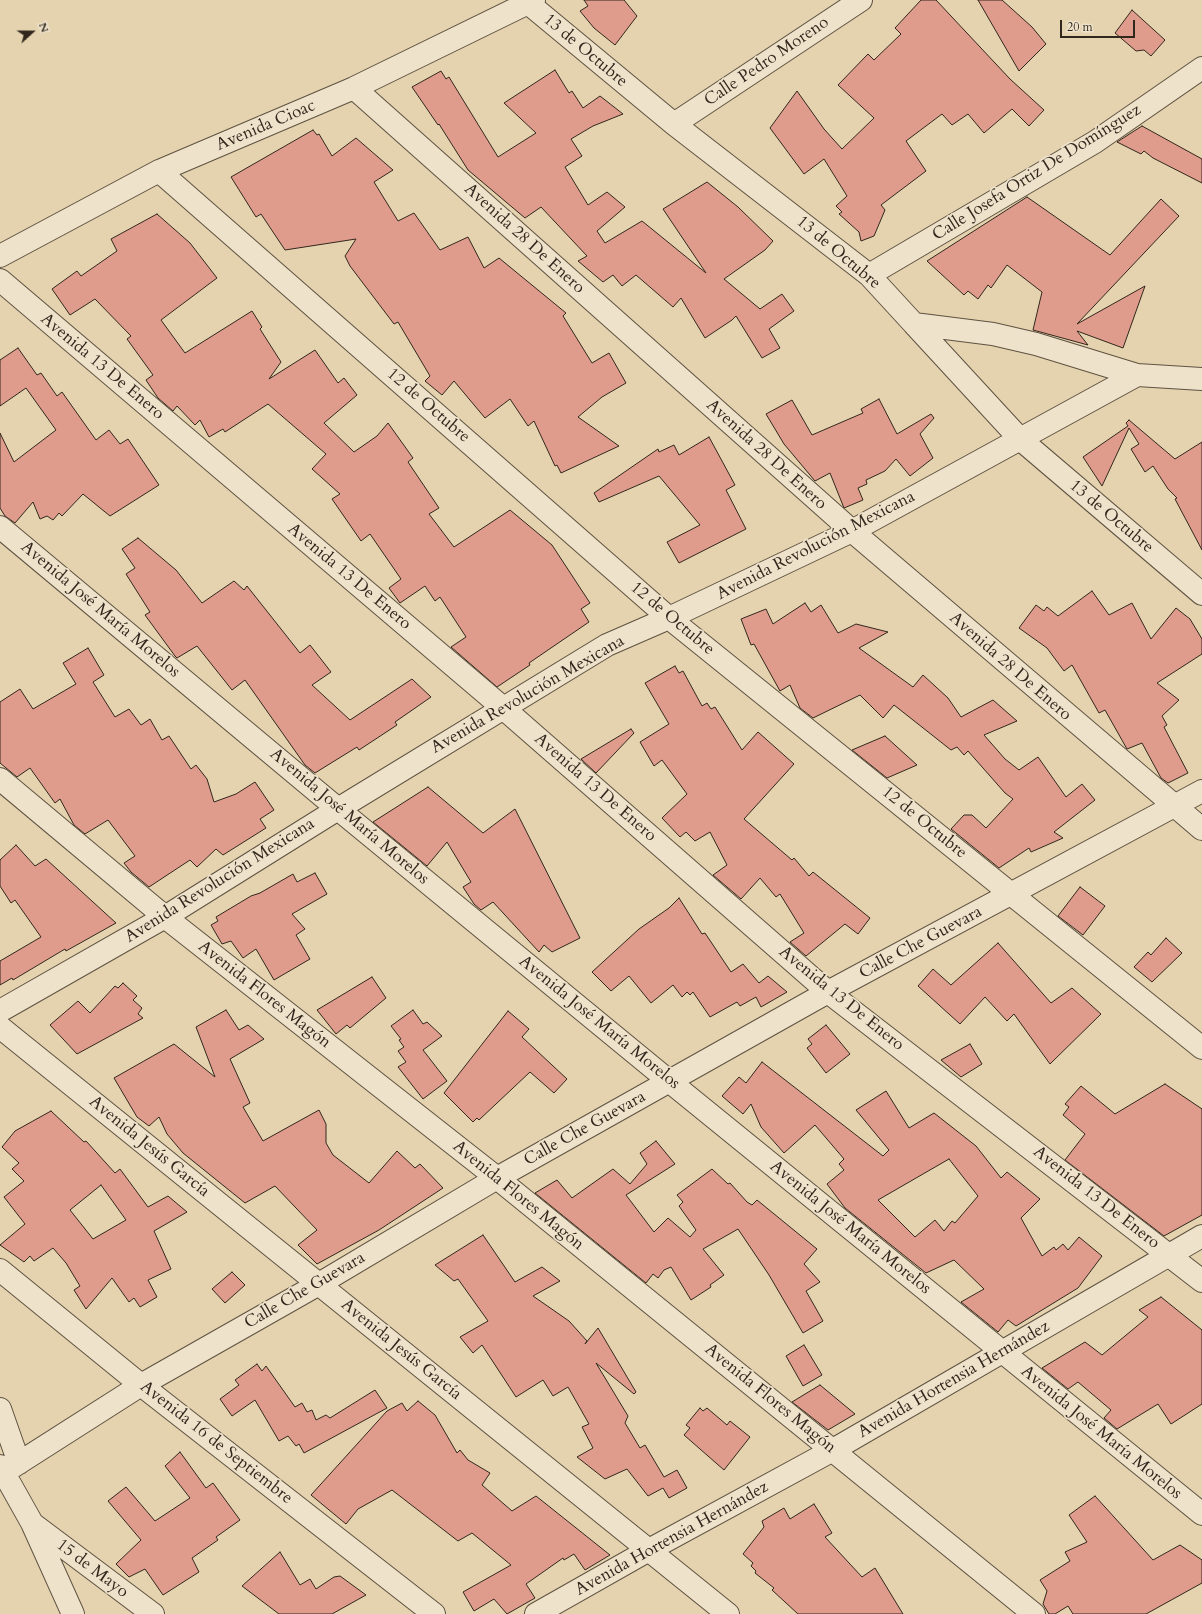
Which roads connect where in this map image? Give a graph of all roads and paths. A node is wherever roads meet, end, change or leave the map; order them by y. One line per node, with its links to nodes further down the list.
1 (861, 0): 5 (street, Calle Pedro Moreno)
2 (531, 2): 4 (street, Avenida Cioac); 5 (street, 13 de Octubre)
3 (1202, 68): 8 (street, Calle Josefa Ortiz De Domínguez)
4 (354, 88): 6 (street, Avenida Cioac); 15 (street, Avenida 28 De Enero)
5 (674, 124): 8 (street, 13 de Octubre)
6 (159, 171): 7 (street, Avenida Cioac); 17 (street, 12 de Octubre)
7 (0, 256)
8 (869, 275): 10 (street, 13 de Octubre)
9 (0, 280): 18 (street, Avenida 13 De Enero)
10 (914, 324): 11 (street); 13 (street, 13 de Octubre)
11 (1137, 375): 12 (street); 13 (street, Avenida Revolución Mexicana)
12 (1202, 379)
13 (1020, 439): 15 (street, Avenida Revolución Mexicana); 16 (street, 13 de Octubre)
14 (0, 527): 22 (street, Avenida José María Morelos)
15 (852, 532): 17 (street, Avenida Revolución Mexicana); 21 (street, Avenida 28 De Enero)
16 (1202, 594)
17 (669, 618): 18 (street, Avenida Revolución Mexicana); 24 (street, 12 de Octubre)
18 (502, 707): 22 (street, Avenida Revolución Mexicana); 26 (street, Avenida 13 De Enero)
19 (0, 780): 25 (street, Avenida Flores Magón)
20 (1202, 791): 21 (street, Calle Che Guevara)
21 (1174, 807): 23 (street, Avenida 28 De Enero); 24 (street, Calle Che Guevara)
22 (338, 809): 25 (street, Avenida Revolución Mexicana); 30 (street, Avenida José María Morelos)
23 (1202, 829)
24 (1012, 894): 26 (street, Calle Che Guevara); 29 (street, 12 de Octubre)
25 (165, 917): 27 (street, Avenida Revolución Mexicana); 31 (street, Avenida Flores Magón)
26 (828, 992): 30 (street, Calle Che Guevara); 33 (street, Avenida 13 De Enero)
27 (0, 1011)
28 (0, 1027): 36 (street, Avenida Jesús García)
29 (1202, 1048)
30 (669, 1081): 31 (street, Calle Che Guevara); 37 (street, Avenida José María Morelos)
31 (497, 1178): 36 (street, Calle Che Guevara); 40 (street, Avenida Flores Magón)
32 (1202, 1236): 33 (street, Avenida Hortensia Hernández)
33 (1169, 1254): 35 (street, Avenida 13 De Enero); 37 (street, Avenida Hortensia Hernández)
34 (0, 1270): 38 (street, Avenida 16 de Septiembre)
35 (1202, 1281)
36 (319, 1284): 38 (street, Calle Che Guevara); 44 (street, Avenida Jesús García)
37 (1002, 1353): 40 (street, Avenida Hortensia Hernández); 42 (street, Avenida José María Morelos)
38 (141, 1385): 41 (street, Calle Che Guevara); 47 (street, Avenida 16 de Septiembre)
39 (0, 1409): 41 (street)
40 (833, 1450): 44 (street, Avenida Hortensia Hernández); 50 (street, Avenida Flores Magón)
41 (6, 1469): 43 (street)
42 (1202, 1514)
43 (32, 1523): 45 (street); 46 (street, 15 de Mayo)
44 (649, 1550): 48 (street, Avenida Hortensia Hernández); 49 (street, Avenida Jesús García)
45 (73, 1614)
46 (153, 1614)
47 (434, 1614)
48 (536, 1614)
49 (728, 1614)
50 (1034, 1614)

